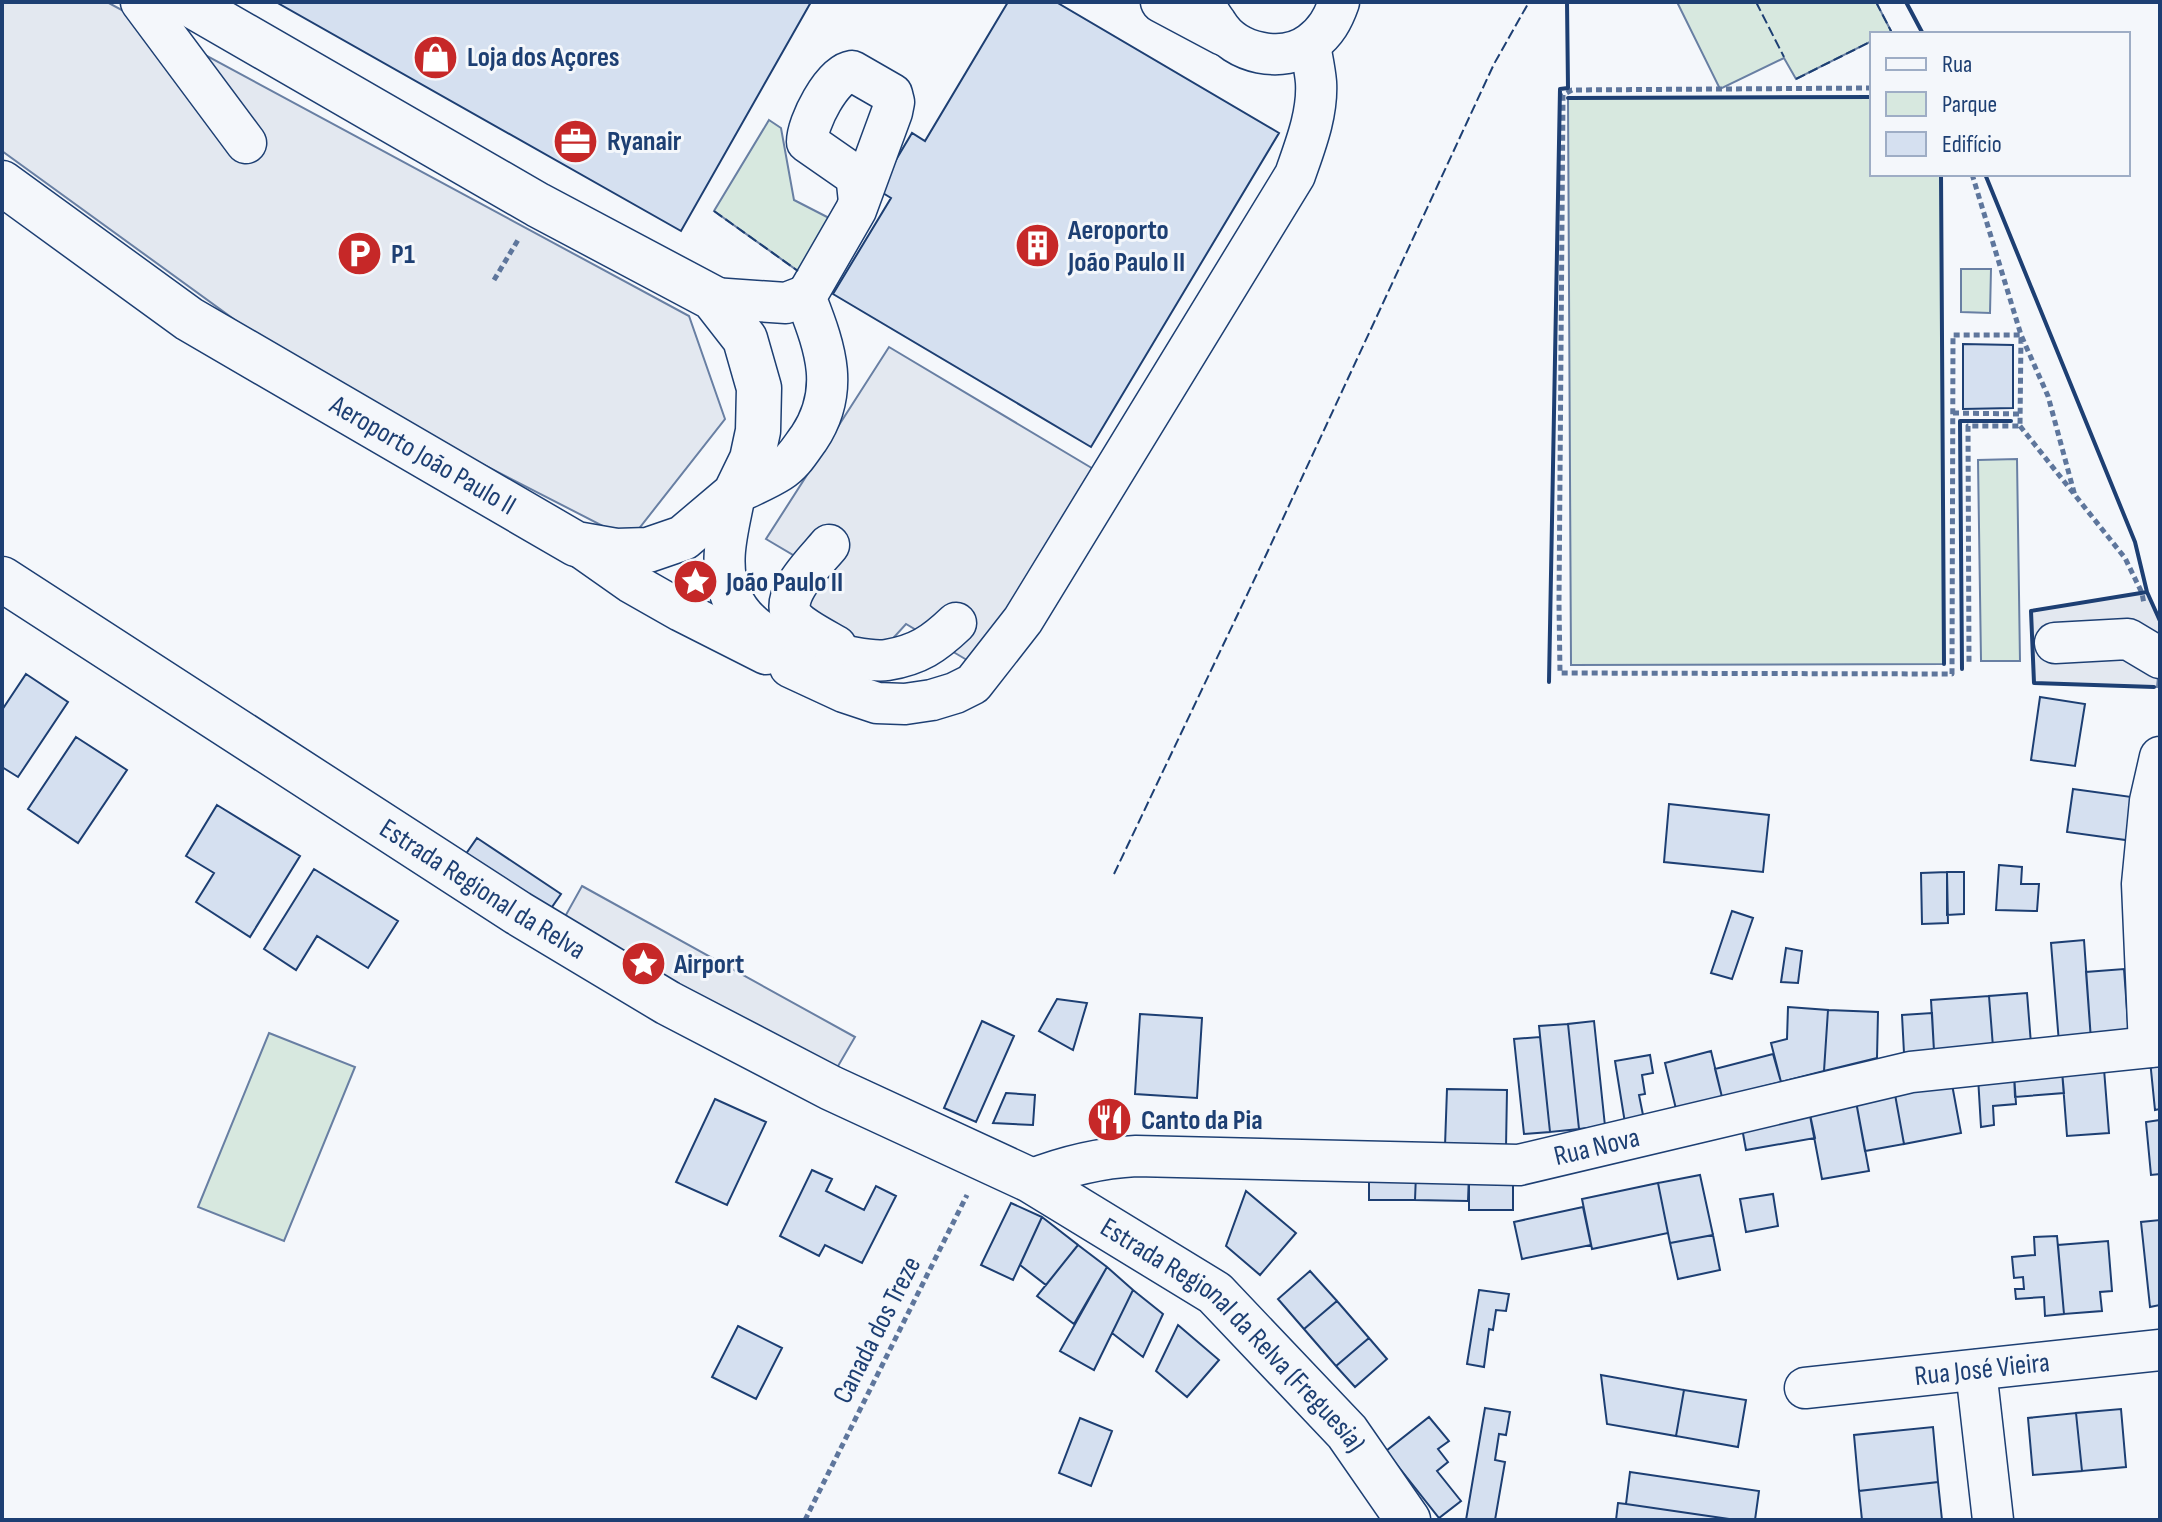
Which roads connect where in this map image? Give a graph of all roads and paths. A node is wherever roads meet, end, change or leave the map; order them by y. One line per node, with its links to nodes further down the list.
1 (141, 2): 8 (street)
2 (186, 2): 13 (main road, Aeroporto João Paulo II)
3 (1161, 2): 5 (street)
4 (1339, 2): 6 (street)
5 (1214, 18): 6 (street)
6 (1310, 45): 29 (street)
7 (1870, 88): 15 (path)
8 (246, 143)
9 (1973, 176): 14 (path)
10 (2, 183): 21 (main road, Aeroporto João Paulo II)
11 (859, 202): 12 (street)
12 (807, 295): 13 (street); 19 (street)
13 (713, 298): 19 (main road, Aeroporto João Paulo II)
14 (2021, 335): 15 (path); 16 (path); 20 (path)
15 (1953, 413): 16 (path)
16 (2021, 414): 17 (path)
17 (2020, 426): 20 (path); 28 (path)
18 (1079, 492): 29 (street)
19 (735, 494): 21 (main road, Aeroporto João Paulo II); 27 (street)
20 (2075, 496): 26 (path)
21 (576, 544): 29 (street)
22 (829, 545): 27 (street)
23 (2, 579): 32 (main road, Estrada Regional da Relva)
24 (956, 623): 27 (street)
25 (2055, 643): 26 (street)
26 (2157, 656)
27 (852, 657)
28 (1969, 664)
29 (790, 667)
30 (2160, 757): 31 (street)
31 (2155, 1046): 33 (street, Rua Nova)
32 (986, 1158): 33 (main road, Estrada Regional da Relva); 37 (path, Canada dos Treze)
33 (1030, 1180): 38 (main road, Estrada Regional da Relva (Freguesia))
34 (2160, 1350): 35 (street, Rua José Vieira)
35 (1976, 1370): 36 (street, Rua José Vieira); 39 (street)
36 (1805, 1388)
37 (805, 1520)
38 (1408, 1520)
39 (1993, 1520)

